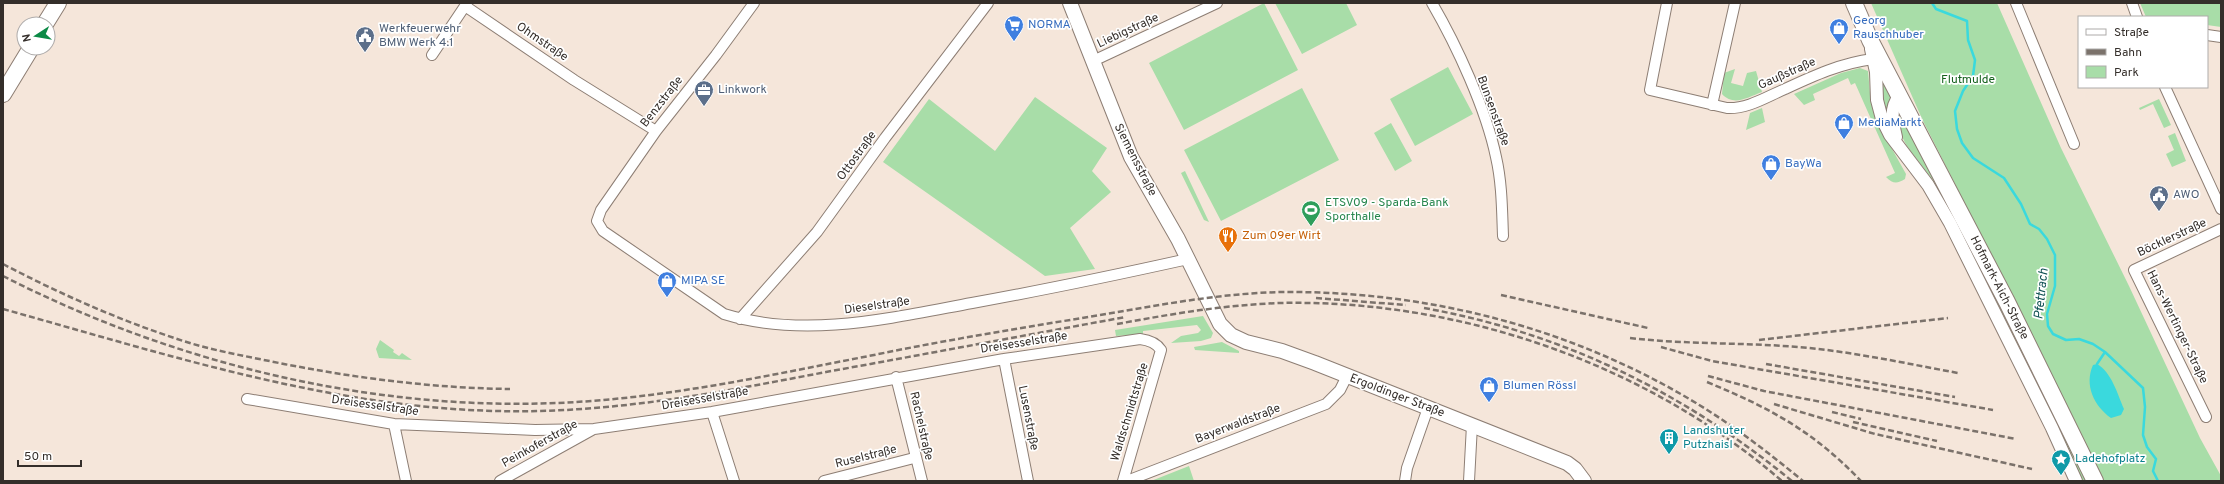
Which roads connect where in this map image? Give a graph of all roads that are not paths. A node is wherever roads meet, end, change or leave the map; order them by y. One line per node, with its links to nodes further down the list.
1 (58, 3): 13 (main road)
2 (754, 3): 26 (street, Benzstraße)
3 (988, 3): 36 (street, Ottostraße)
4 (1070, 3): 21 (main road, Siemensstraße)
5 (1217, 3): 21 (street, Liebigstraße)
6 (1432, 3): 32 (street, Bunsenstraße)
7 (1666, 3): 25 (street, Gaußstraße)
8 (1735, 3): 25 (street)
9 (1854, 3): 17 (main road, Hofmark-Aich-Straße)
10 (2016, 3): 27 (street)
11 (2132, 3): 14 (street)
12 (466, 4): 18 (street, Ohmstraße); 26 (street, Ohmstraße)
13 (50, 16)
14 (2137, 16)
15 (2208, 35): 16 (street)
16 (2221, 37)
17 (1870, 40): 20 (street, Hofmark-Aich-Straße); 24 (main road, Hofmark-Aich-Straße)
18 (432, 55)
19 (26, 56): 23 (main road)
20 (1872, 59): 25 (street, Gaußstraße); 28 (street, Hofmark-Aich-Straße)
21 (1092, 61): 33 (main road, Siemensstraße)
22 (2165, 88): 29 (street)
23 (3, 94)
24 (1899, 97): 28 (street, Hofmark-Aich-Straße); 61 (main road, Hofmark-Aich-Straße)
25 (1712, 105)
26 (656, 131): 30 (street, Benzstraße)
27 (2074, 144)
28 (1898, 146): 60 (street, Hofmark-Aich-Straße)
29 (2221, 209)
30 (597, 221): 36 (street, Dieselstraße)
31 (2221, 229): 34 (street, Böcklerstraße)
32 (1503, 236)
33 (1188, 260): 35 (main road, Siemensstraße); 36 (street, Dieselstraße)
34 (2134, 270): 44 (street, Hans-Wertinger-Straße)
35 (1213, 311): 39 (main road, Ergoldinger Straße)
36 (740, 319)
37 (1161, 350): 38 (street, Dreisesselstraße); 55 (street, Waldschmidtstraße)
38 (1004, 359): 40 (street, Dreisesselstraße); 54 (street, Lusenstraße)
39 (1347, 376): 42 (main road, Ergoldinger Straße); 56 (street, Bayerwaldstraße)
40 (896, 378): 43 (street, Dreisesselstraße); 48 (street, Rachelstraße)
41 (247, 399): 45 (street, Dreisesselstraße)
42 (1428, 408): 46 (main road, Ergoldinger Straße); 57 (street)
43 (712, 412): 47 (street, Dreisesselstraße); 51 (street)
44 (2206, 417)
45 (394, 424): 47 (street, Dreisesselstraße); 49 (street)
46 (1472, 425): 58 (street); 59 (main road, Ergoldinger Straße)
47 (594, 429): 50 (street, Peinkoferstraße)
48 (914, 458): 52 (street, Ruselstraße); 53 (street, Rachelstraße)
49 (406, 481)
50 (500, 481)
51 (734, 481)
52 (824, 481)
53 (922, 481)
54 (1028, 481)
55 (1123, 481)
56 (1127, 481)
57 (1405, 481)
58 (1470, 481)
59 (1584, 481)
60 (2076, 481)
61 (2095, 481)

